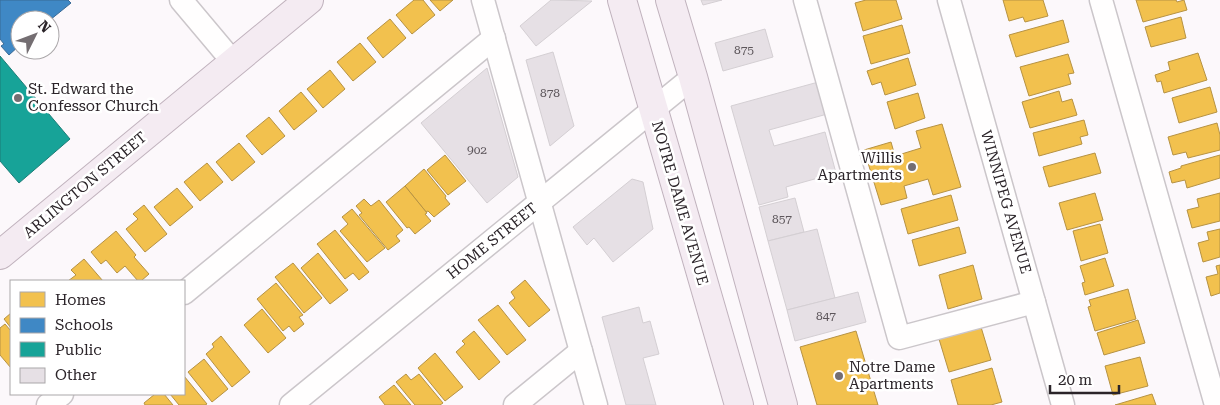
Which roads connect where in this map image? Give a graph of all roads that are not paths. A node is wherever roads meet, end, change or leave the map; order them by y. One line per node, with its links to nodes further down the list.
1 (181, 0): 10 (street)
2 (309, 0): 10 (main road, ARLINGTON STREET)
3 (483, 0): 9 (street)
4 (622, 0): 12 (main road, NOTRE DAME AVENUE)
5 (670, 0): 11 (main road)
6 (805, 0): 16 (street)
7 (949, 0): 16 (street, WINNIPEG AVENUE)
8 (1101, 0): 26 (street)
9 (494, 38): 13 (street); 15 (street)
10 (234, 63): 14 (main road, ARLINGTON STREET)
11 (693, 76): 12 (street, HOME STREET); 24 (main road)
12 (652, 109): 13 (street, HOME STREET); 23 (main road, NOTRE DAME AVENUE)
13 (539, 202): 17 (street); 20 (street, HOME STREET)
14 (1, 252)
15 (185, 292)
16 (1034, 302): 25 (street, WINNIPEG AVENUE)
17 (581, 351): 21 (street); 22 (street)
18 (61, 395): 19 (street)
19 (48, 405)
20 (291, 405)
21 (515, 405)
22 (596, 405)
23 (739, 405)
24 (783, 405)
25 (1063, 405)
26 (1216, 405)

